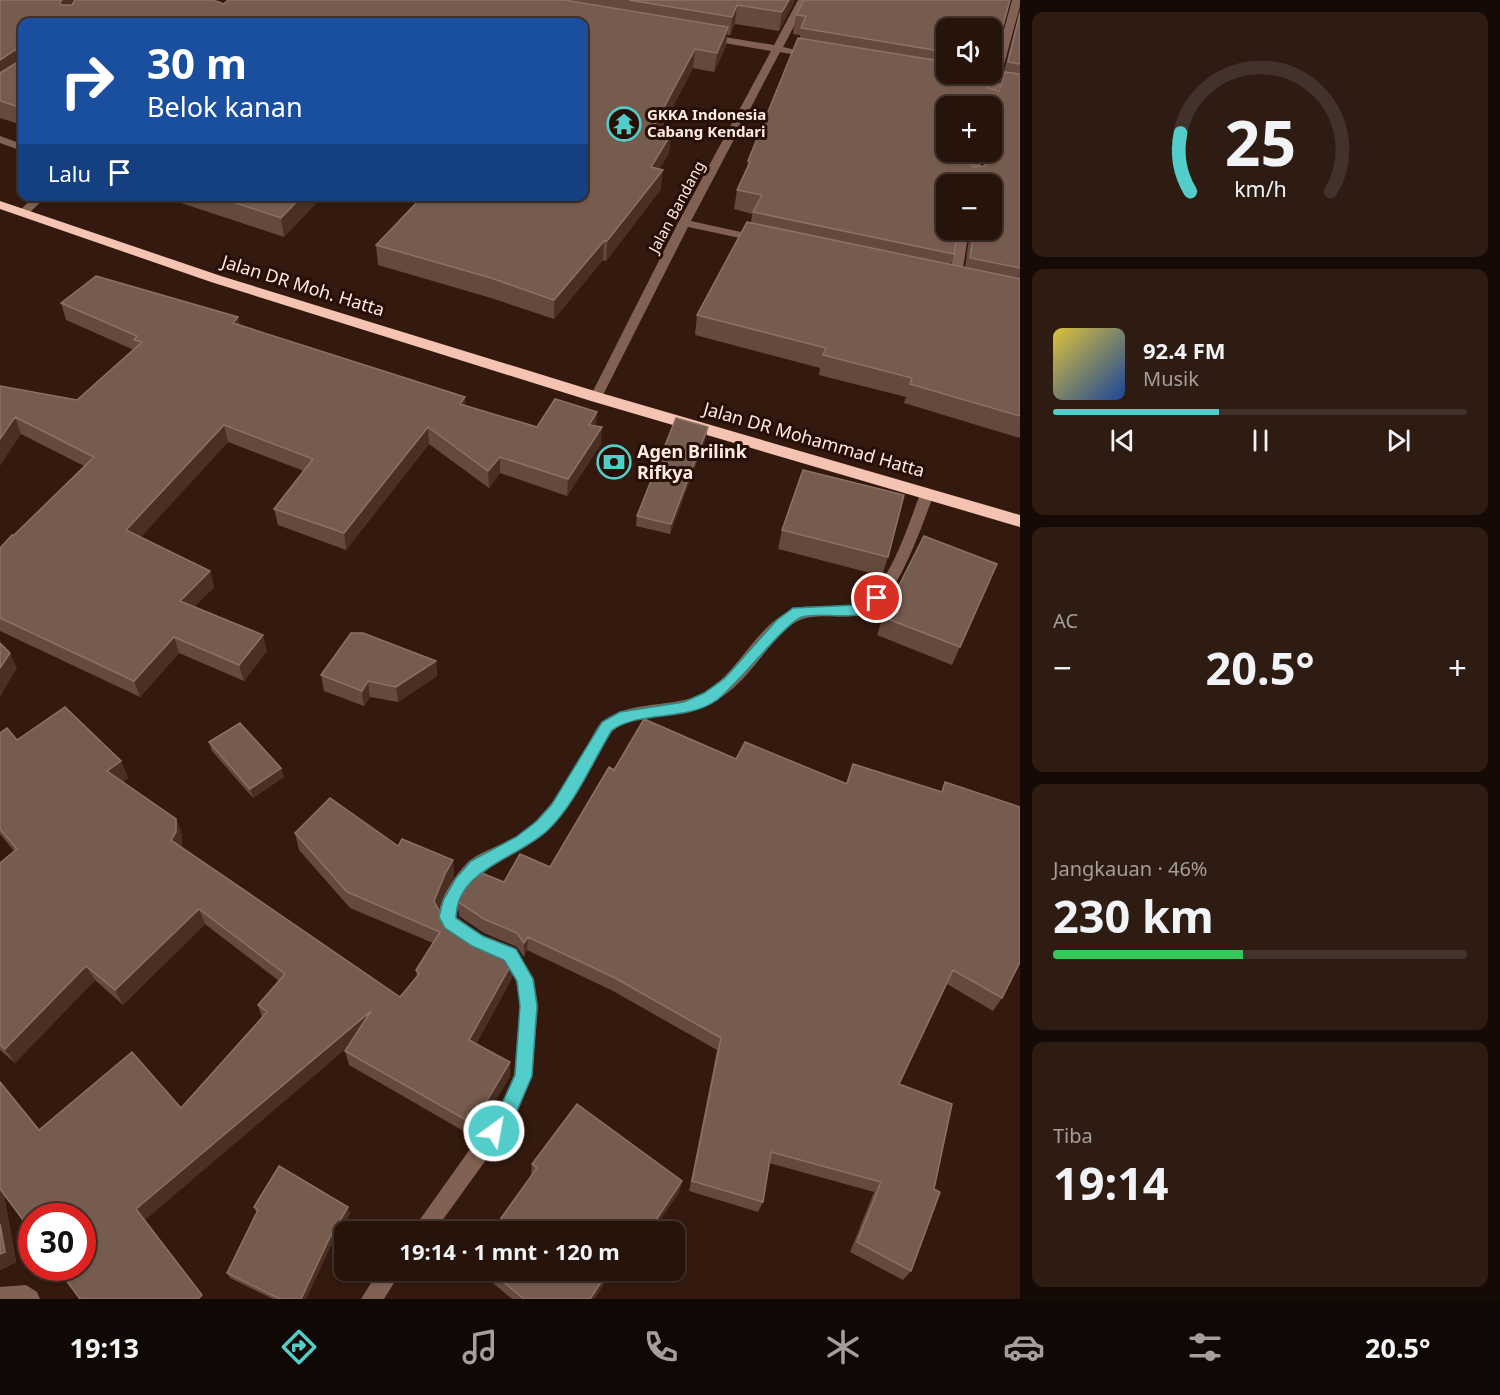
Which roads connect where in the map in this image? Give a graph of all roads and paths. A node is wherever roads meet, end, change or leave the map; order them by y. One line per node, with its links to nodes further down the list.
1 (803, 0): 4 (street, Jalan Bandang)
2 (1017, 0): 7 (street)
3 (698, 36): 4 (street)
4 (777, 49): 5 (street); 15 (street, Jalan Bandang)
5 (823, 57)
6 (986, 84): 7 (street)
7 (992, 85): 8 (street); 9 (street)
8 (1020, 89)
9 (990, 96)
10 (0, 139): 11 (street)
11 (18, 146)
12 (36, 201): 14 (street)
13 (0, 206): 14 (highway, Jalan DR Moh. Hatta)
14 (23, 213): 19 (highway, Jalan DR Moh. Hatta)
15 (684, 223): 17 (street); 19 (street, Jalan Bandang)
16 (961, 240): 18 (street)
17 (774, 243)
18 (955, 281)
19 (596, 397): 20 (highway, Jalan DR Mohammad Hatta)
20 (927, 494): 21 (highway, Jalan DR Mohammad Hatta); 22 (street)
21 (1020, 521)
22 (429, 1221)
23 (384, 1281): 26 (street)
24 (0, 1297): 25 (street)
25 (30, 1299)
26 (371, 1299)

